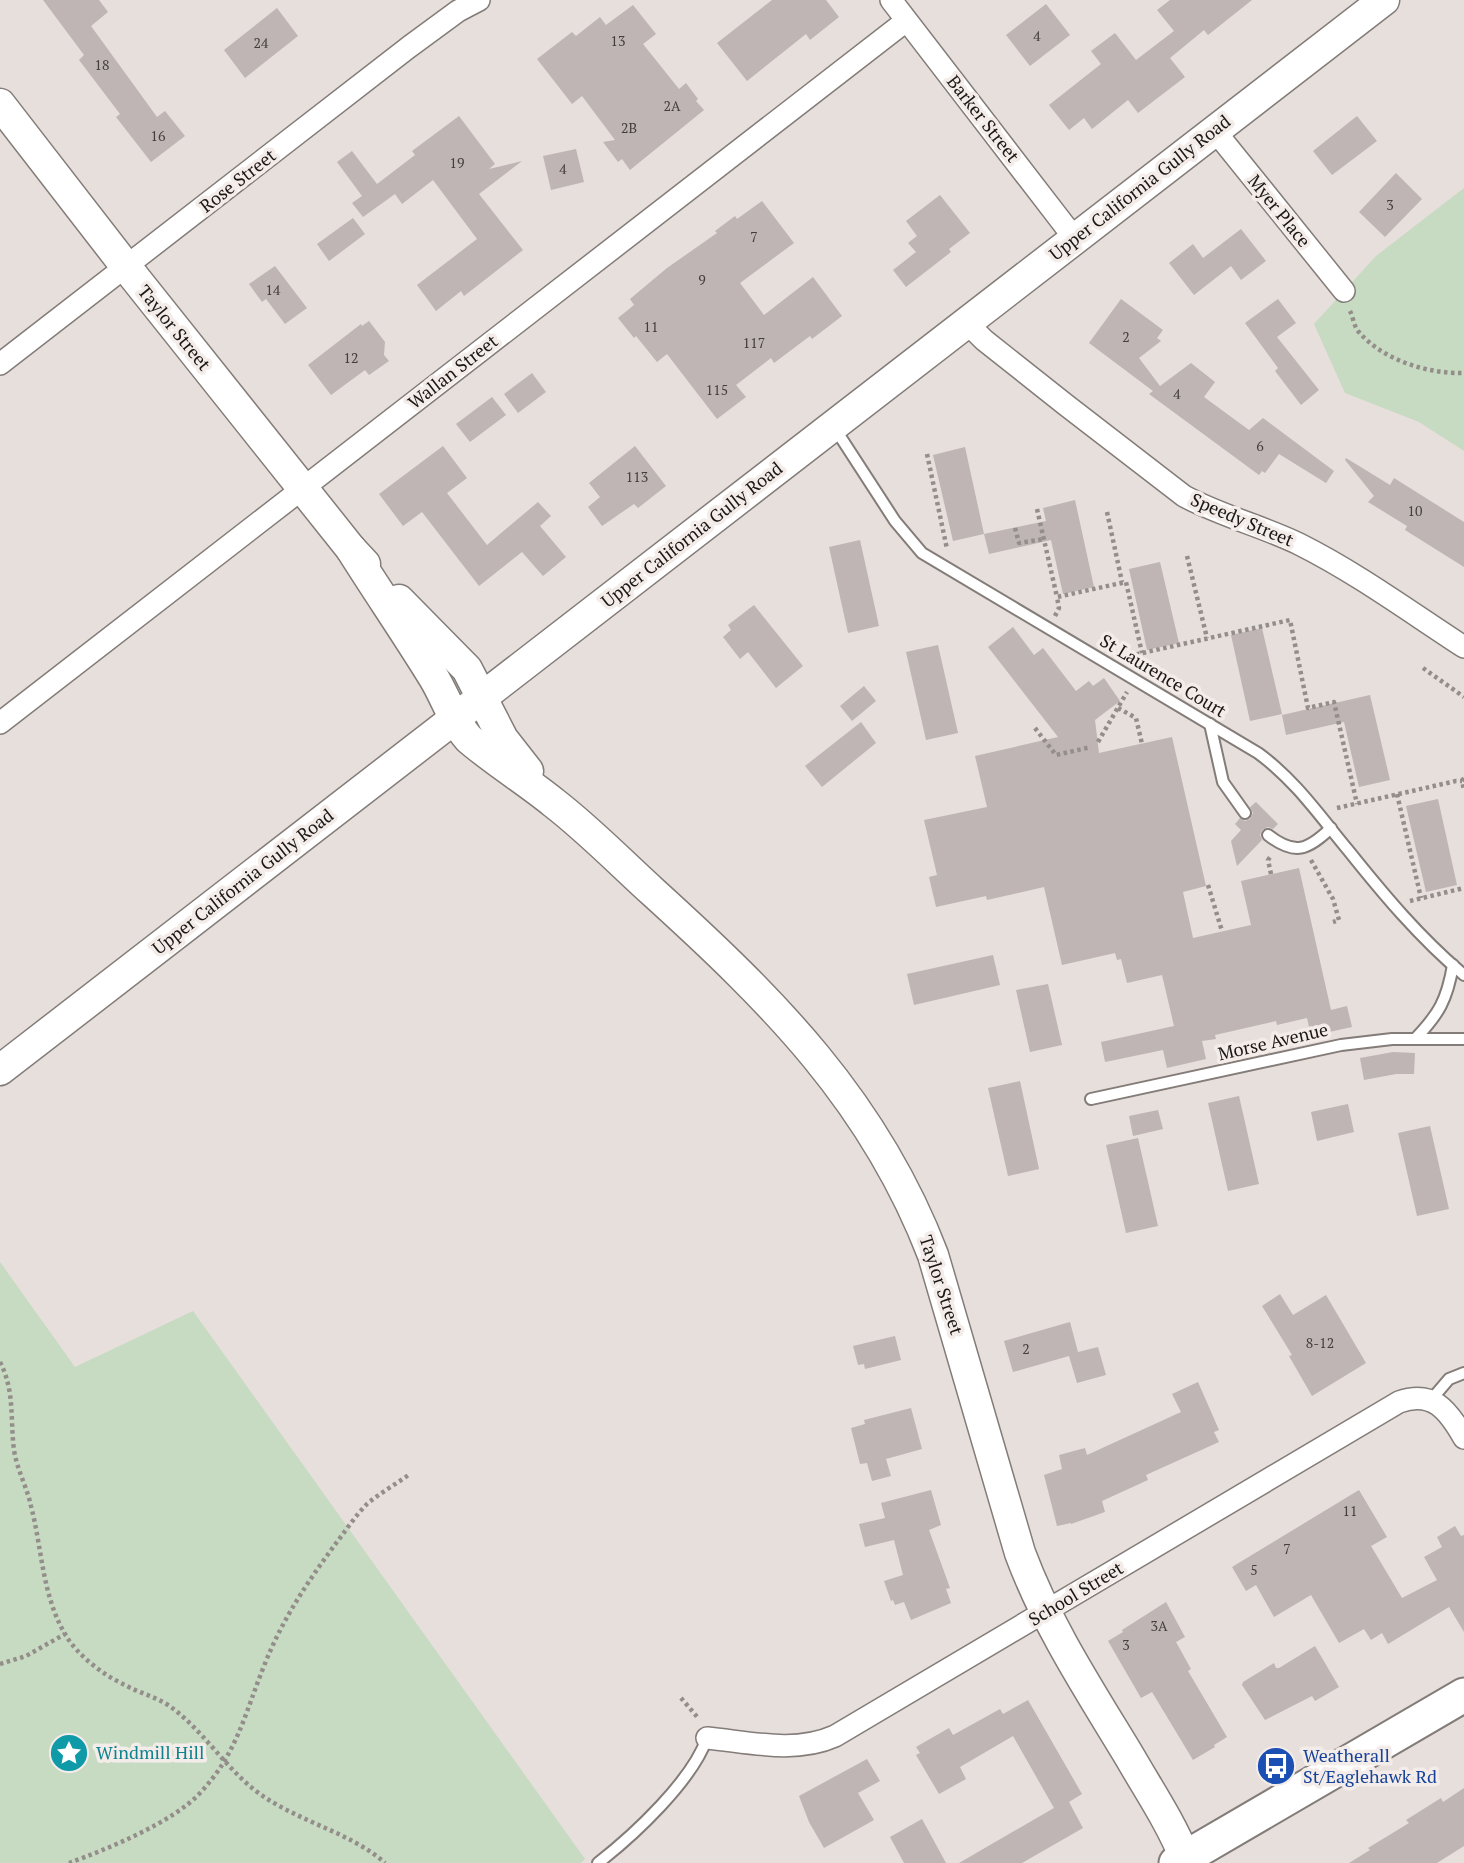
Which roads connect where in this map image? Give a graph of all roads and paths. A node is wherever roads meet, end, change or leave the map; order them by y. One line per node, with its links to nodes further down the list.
1 (479, 0): 8 (street, Rose Street)
2 (891, 0): 4 (street, Barker Street)
3 (1384, 0): 6 (street, Upper California Gully Road)
4 (906, 21): 7 (street, Barker Street); 15 (street, Wallan Street)
5 (0, 104): 8 (street, Taylor Street)
6 (1215, 131): 7 (street, Upper California Gully Road); 9 (street, Myer Place)
7 (1075, 239): 10 (street, Upper California Gully Road)
8 (127, 268): 11 (street, Rose Street); 15 (street, Taylor Street)
9 (1344, 291): 12 (path)
10 (967, 323): 13 (street, Upper California Gully Road); 27 (street, Speedy Street)
11 (0, 364)
12 (1464, 373)
13 (833, 425): 22 (lane, St Laurence Court); 32 (street, Upper California Gully Road)
14 (927, 454): 22 (path)
15 (302, 489): 20 (street, Taylor Street); 36 (street, Wallan Street)
16 (1037, 509): 19 (path)
17 (1107, 512): 23 (path)
18 (1015, 528): 19 (path)
19 (1044, 539): 24 (path)
20 (351, 549): 32 (street, Taylor Street); 35 (street, Taylor Street)
21 (1187, 556): 26 (path)
22 (942, 566): 29 (lane, St Laurence Court)
23 (1122, 582): 24 (path); 28 (path)
24 (1057, 597): 25 (path)
25 (1054, 619)
26 (1207, 638): 28 (path); 46 (path)
27 (1464, 647)
28 (1142, 653): 29 (path)
29 (1114, 667): 31 (lane, St Laurence Court)
30 (1423, 668): 33 (path)
31 (1135, 680): 34 (path); 37 (lane, St Laurence Court)
32 (482, 697): 35 (street, Upper California Gully Road); 45 (street, Taylor Street)
33 (1464, 697)
34 (1118, 708): 39 (path); 40 (path)
35 (454, 718): 45 (street, Taylor Street); 62 (street, Upper California Gully Road)
36 (0, 723)
37 (1210, 724): 47 (lane, St Laurence Court); 48 (lane)
38 (1035, 727): 41 (path)
39 (1098, 742)
40 (1142, 744)
41 (1091, 747)
42 (1463, 780): 43 (path); 44 (path)
43 (1464, 790)
44 (1397, 794): 46 (path); 54 (path)
45 (555, 803): 69 (street, Taylor Street)
46 (1357, 804): 47 (path)
47 (1319, 812): 49 (lane, St Laurence Court)
48 (1245, 813)
49 (1331, 828): 51 (lane); 55 (lane, St Laurence Court)
50 (1268, 835): 51 (lane)
51 (1303, 848): 56 (path)
52 (1208, 885): 57 (path)
53 (1464, 888): 54 (path)
54 (1421, 898): 55 (path)
55 (1394, 905): 58 (lane, St Laurence Court)
56 (1333, 922)
57 (1222, 931)
58 (1452, 965): 59 (lane, St Laurence Court); 60 (lane)
59 (1464, 975)
60 (1415, 1039): 61 (lane, Morse Avenue); 63 (lane, Morse Avenue)
61 (1464, 1039)
62 (0, 1070)
63 (1091, 1100)
64 (0, 1362): 70 (path)
65 (1464, 1373): 66 (lane)
66 (1431, 1400): 67 (street); 69 (street, School Street)
67 (1464, 1438)
68 (410, 1474): 74 (path)
69 (1044, 1613): 73 (street, School Street); 75 (street, Taylor Street)
70 (65, 1634): 71 (path); 74 (path)
71 (0, 1664)
72 (1464, 1695): 75 (main road)
73 (707, 1738): 78 (lane)
74 (225, 1761): 76 (path); 77 (path)
75 (1183, 1861)
76 (69, 1863)
77 (385, 1863)
78 (598, 1863)

